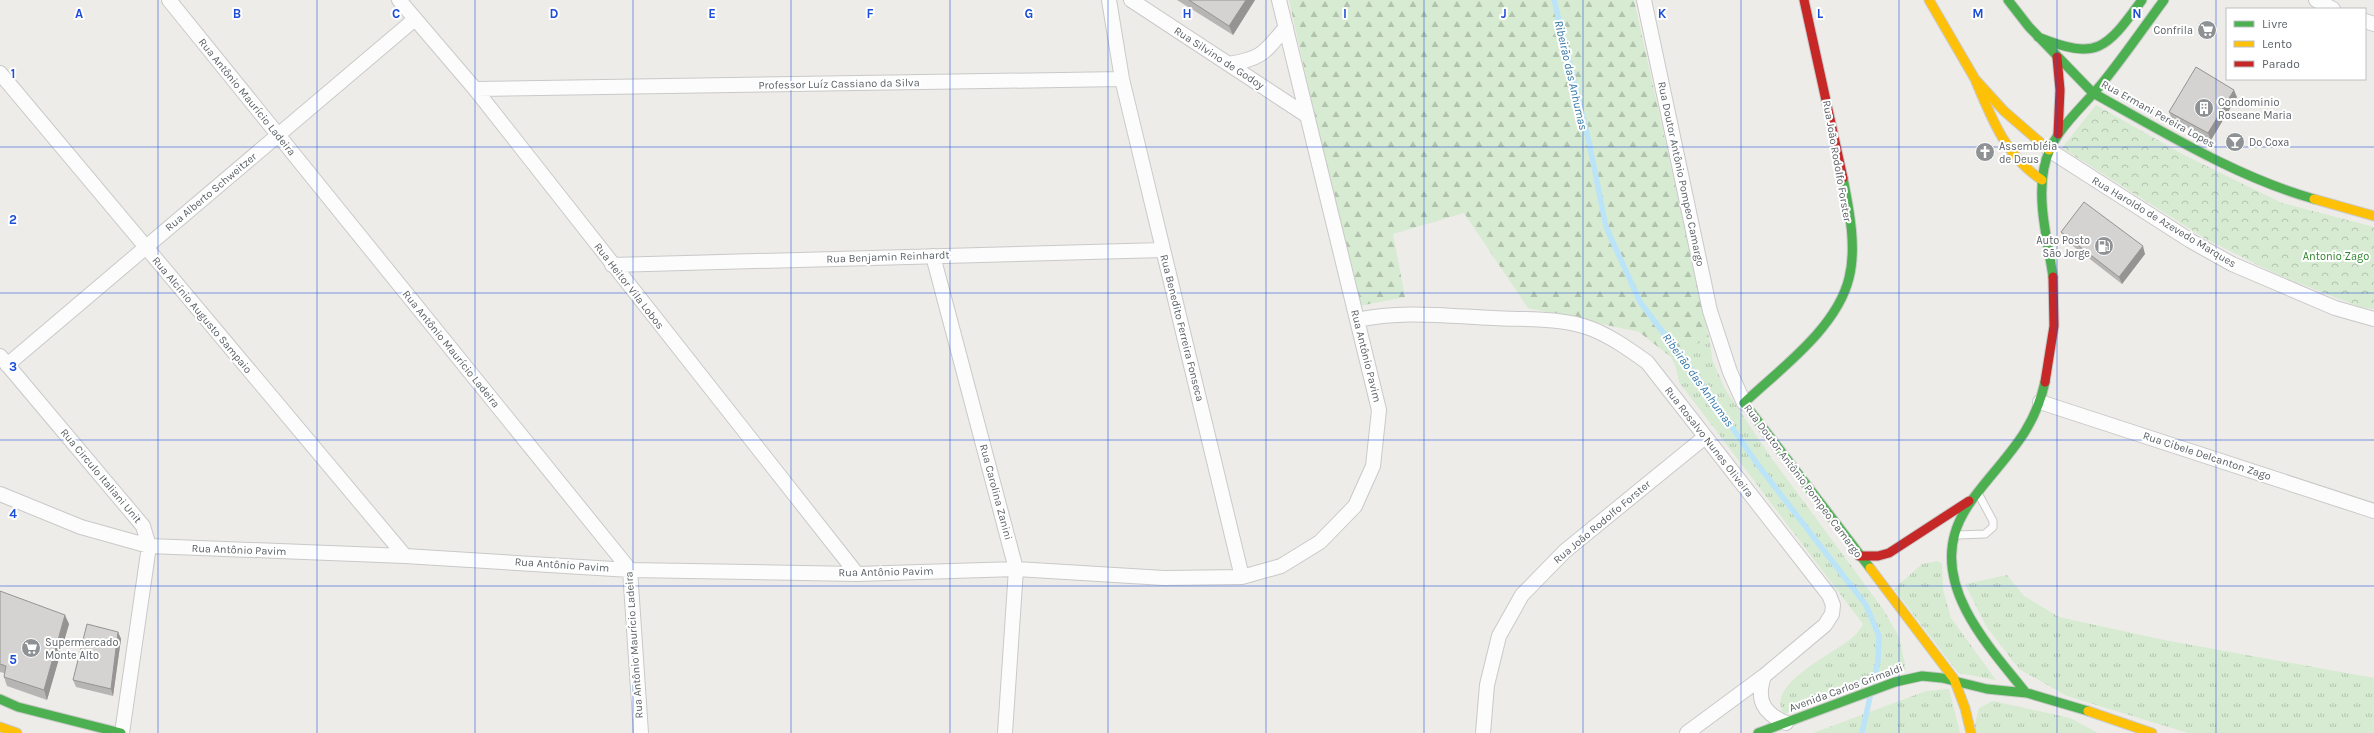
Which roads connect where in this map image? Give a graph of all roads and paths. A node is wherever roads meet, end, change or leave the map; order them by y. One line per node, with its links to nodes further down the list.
1 (169, 0): 26 (street, Rua Antônio Maurício Ladeira)
2 (399, 0): 14 (street, Rua Heitor Vila Lobos)
3 (1109, 0): 21 (street)
4 (1131, 0): 18 (street, Rua Silvino de Godoy)
5 (1279, 0): 15 (street, Rua Antônio Pavim)
6 (1644, 0): 38 (street, Rua Doutor Antônio Pompeo Camargo)
7 (1804, 0): 38 (main road, Rua João Rodolfo Forster)
8 (1929, 0): 20 (main road)
9 (2008, 0): 16 (main road, Rua Ermani Pereira Lopes)
10 (2142, 0): 16 (main road)
11 (2164, 0): 23 (main road)
12 (2316, 0): 13 (street)
13 (2331, 8)
14 (415, 19): 22 (street, Rua Heitor Vila Lobos); 26 (street, Rua Alberto Schweitzer)
15 (1286, 28): 18 (street); 24 (street, Rua Antônio Pavim)
16 (2038, 36): 17 (main road, Rua Ermani Pereira Lopes)
17 (2057, 57): 23 (main road, Rua Ermani Pereira Lopes); 25 (main road)
18 (1228, 64): 24 (street, Rua Silvino de Godoy)
19 (0, 73): 30 (street, Rua Alcínio Augusto Sampaio)
20 (1975, 79): 27 (main road); 28 (main road)
21 (1122, 80): 22 (street, Professor Luíz Cassiano da Silva); 31 (street, Rua Benedito Ferreira Fonseca)
22 (475, 89): 33 (street, Rua Heitor Vila Lobos)
23 (2093, 93): 25 (main road); 29 (main road, Rua Ermani Pereira Lopes)
24 (1306, 115): 35 (street, Rua Antônio Pavim)
25 (2058, 134): 27 (main road)
26 (278, 136): 30 (street, Rua Alberto Schweitzer); 49 (street, Rua Antônio Maurício Ladeira)
27 (2048, 150): 28 (main road); 34 (street, Rua Haroldo de Azevedo Marques)
28 (2042, 180): 37 (main road)
29 (2374, 216)
30 (145, 247): 36 (street, Rua Alberto Schweitzer); 46 (street, Rua Alcínio Augusto Sampaio)
31 (1163, 250): 32 (street, Rua Benjamin Reinhardt); 51 (street, Rua Benedito Ferreira Fonseca)
32 (933, 256): 33 (street, Rua Benjamin Reinhardt); 48 (street, Rua Carolina Zanini)
33 (612, 265): 50 (street, Rua Heitor Vila Lobos)
34 (2374, 319)
35 (1357, 320): 39 (street, Rua Rosalvo Nunes Oliveira); 51 (street, Rua Antônio Pavim)
36 (4, 361): 45 (street, Rua Circulo Italiani Unit)
37 (2040, 402): 40 (main road); 43 (street, Rua Cibele Delcanton Zago)
38 (1744, 403): 47 (main road, Rua Doutor Antônio Pompeo Camargo)
39 (1705, 437): 52 (street, Rua Rosalvo Nunes Oliveira); 64 (street, Rua João Rodolfo Forster)
40 (1977, 491): 42 (main road); 44 (lane)
41 (0, 494): 45 (street, Rua Antônio Pavim)
42 (1969, 501): 44 (main road); 47 (main road)
43 (2374, 511)
44 (1954, 535): 54 (main road)
45 (149, 546): 46 (street, Rua Antônio Pavim); 61 (street, Rua Circulo Italiani Unit)
46 (405, 556): 49 (street, Rua Antônio Pavim)
47 (1859, 556): 53 (main road, Rua Doutor Antônio Pompeo Camargo)
48 (1016, 569): 50 (street, Rua Antônio Pavim); 51 (street, Rua Antônio Pavim); 63 (street, Rua Carolina Zanini)
49 (630, 570): 50 (street, Rua Antônio Pavim); 62 (street, Rua Antônio Maurício Ladeira)
50 (857, 574)
51 (1242, 577)
52 (1764, 676): 57 (street); 65 (street, Rua Rosalvo Nunes Oliveira)
53 (1954, 679): 54 (main road, Avenida Carlos Grimaldi); 57 (main road, Avenida Carlos Grimaldi); 67 (main road, Rua Doutor Antônio Pompeo Camargo)
54 (2026, 693): 56 (main road, Avenida Carlos Grimaldi)
55 (0, 699): 61 (main road)
56 (2079, 710): 58 (main road); 68 (main road, Avenida Carlos Grimaldi)
57 (1786, 723): 66 (main road, Avenida Carlos Grimaldi)
58 (2101, 726)
59 (0, 727): 60 (main road)
60 (17, 733)
61 (122, 733)
62 (641, 733)
63 (1005, 733)
64 (1483, 733)
65 (1687, 733)
66 (1758, 733)
67 (1971, 733)
68 (2152, 733)

